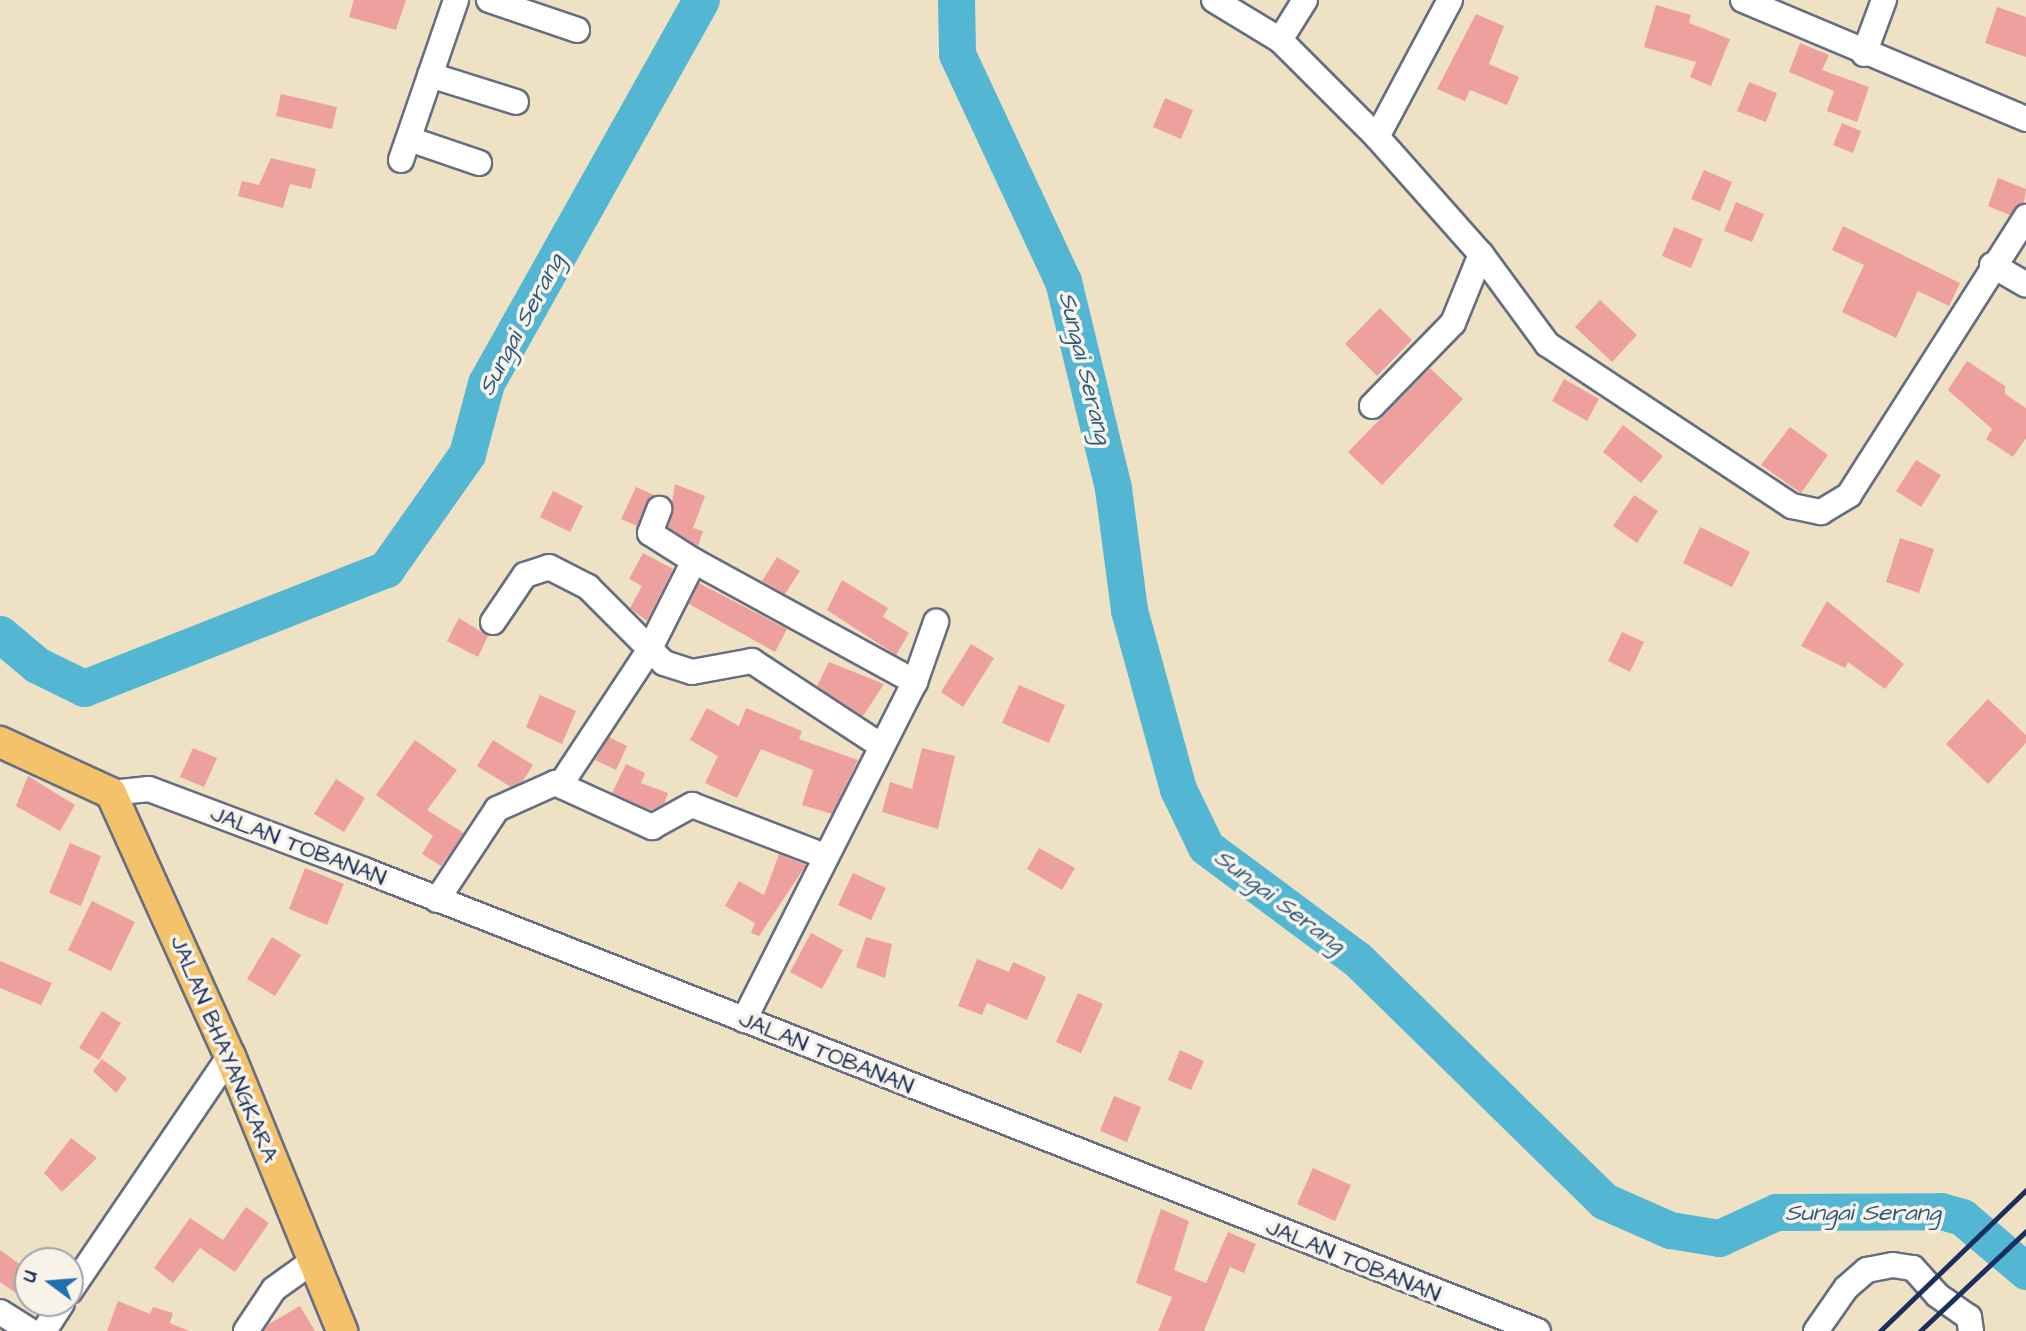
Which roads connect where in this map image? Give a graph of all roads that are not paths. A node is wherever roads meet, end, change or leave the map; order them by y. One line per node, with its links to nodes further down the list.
1 (456, 0): 11 (street)
2 (489, 0): 8 (street)
3 (1213, 0): 9 (street)
4 (1305, 0): 9 (street)
5 (1450, 0): 14 (street)
6 (1742, 0): 10 (street)
7 (1884, 0): 10 (street)
8 (577, 30)
9 (1280, 40): 14 (street)
10 (1864, 54): 13 (street)
11 (430, 75): 12 (street); 15 (street)
12 (516, 102)
13 (2026, 119)
14 (1377, 137): 17 (street)
15 (479, 163)
16 (2026, 217): 18 (street)
17 (1481, 254): 18 (street); 20 (street)
18 (1992, 265): 19 (street)
19 (2026, 285)
20 (1372, 406)
21 (659, 509): 22 (street)
22 (694, 561): 25 (street); 26 (street)
23 (493, 622): 25 (street)
24 (936, 622): 26 (street)
25 (648, 652): 28 (street); 29 (street)
26 (915, 682): 28 (street)
27 (0, 742): 30 (main road)
28 (880, 744): 31 (street)
29 (561, 784): 31 (street); 32 (street)
30 (100, 786): 32 (street, JALAN TOBANAN); 34 (main road, JALAN BHAYANGKARA)
31 (825, 856): 33 (street)
32 (437, 900): 33 (street, JALAN TOBANAN)
33 (744, 1020): 41 (street, JALAN TOBANAN)
34 (230, 1056): 35 (main road, JALAN BHAYANGKARA); 36 (street)
35 (313, 1261): 39 (street); 40 (main road, JALAN BHAYANGKARA)
36 (84, 1271)
37 (0, 1312): 38 (street)
38 (31, 1331)
39 (247, 1331)
40 (342, 1331)
41 (1538, 1331)
42 (1816, 1331): 43 (street)
43 (1970, 1331)

